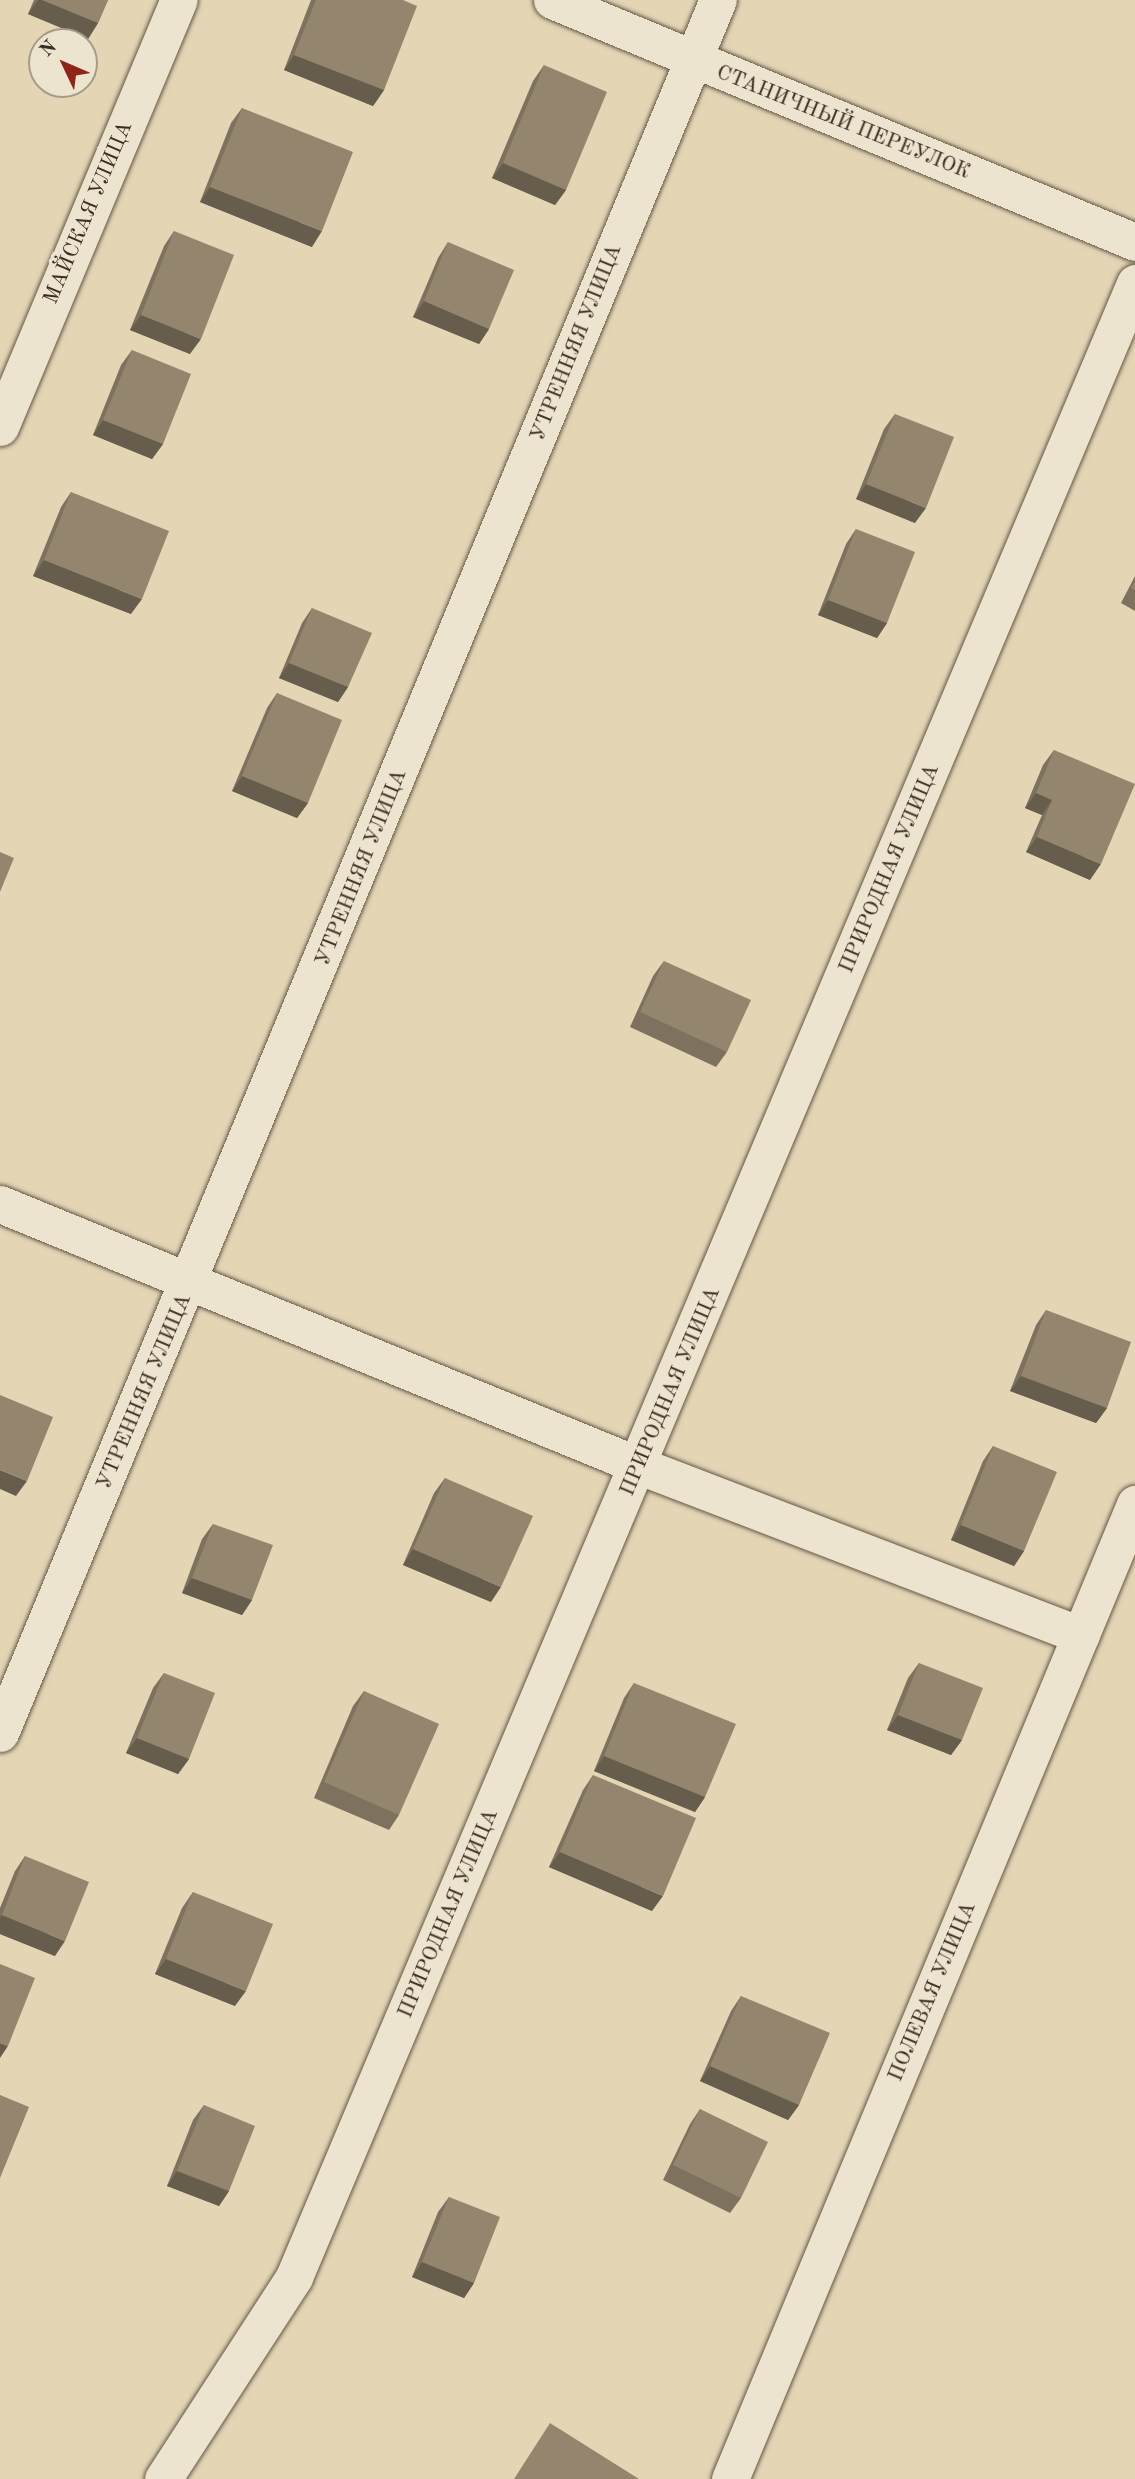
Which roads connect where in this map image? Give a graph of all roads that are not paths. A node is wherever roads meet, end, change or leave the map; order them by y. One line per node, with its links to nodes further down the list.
1 (179, 0): 7 (street, МАЙСКАЯ УЛИЦА)
2 (552, 0): 4 (street, СТАНИЧНЫЙ ПЕРЕУЛОК)
3 (718, 0): 4 (street, УТРЕННЯЯ УЛИЦА)
4 (692, 62): 5 (street, СТАНИЧНЫЙ ПЕРЕУЛОК); 9 (street, УТРЕННЯЯ УЛИЦА)
5 (1135, 242)
6 (1135, 283): 10 (street, ПРИРОДНАЯ УЛИЦА)
7 (0, 427)
8 (0, 1204): 9 (street)
9 (192, 1281): 10 (street); 13 (street, УТРЕННЯЯ УЛИЦА)
10 (640, 1466): 12 (street); 14 (street, ПРИРОДНАЯ УЛИЦА)
11 (1135, 1504): 12 (street, ПОЛЕВАЯ УЛИЦА)
12 (1081, 1635): 15 (street, ПОЛЕВАЯ УЛИЦА)
13 (0, 1733)
14 (163, 2479)
15 (730, 2479)

